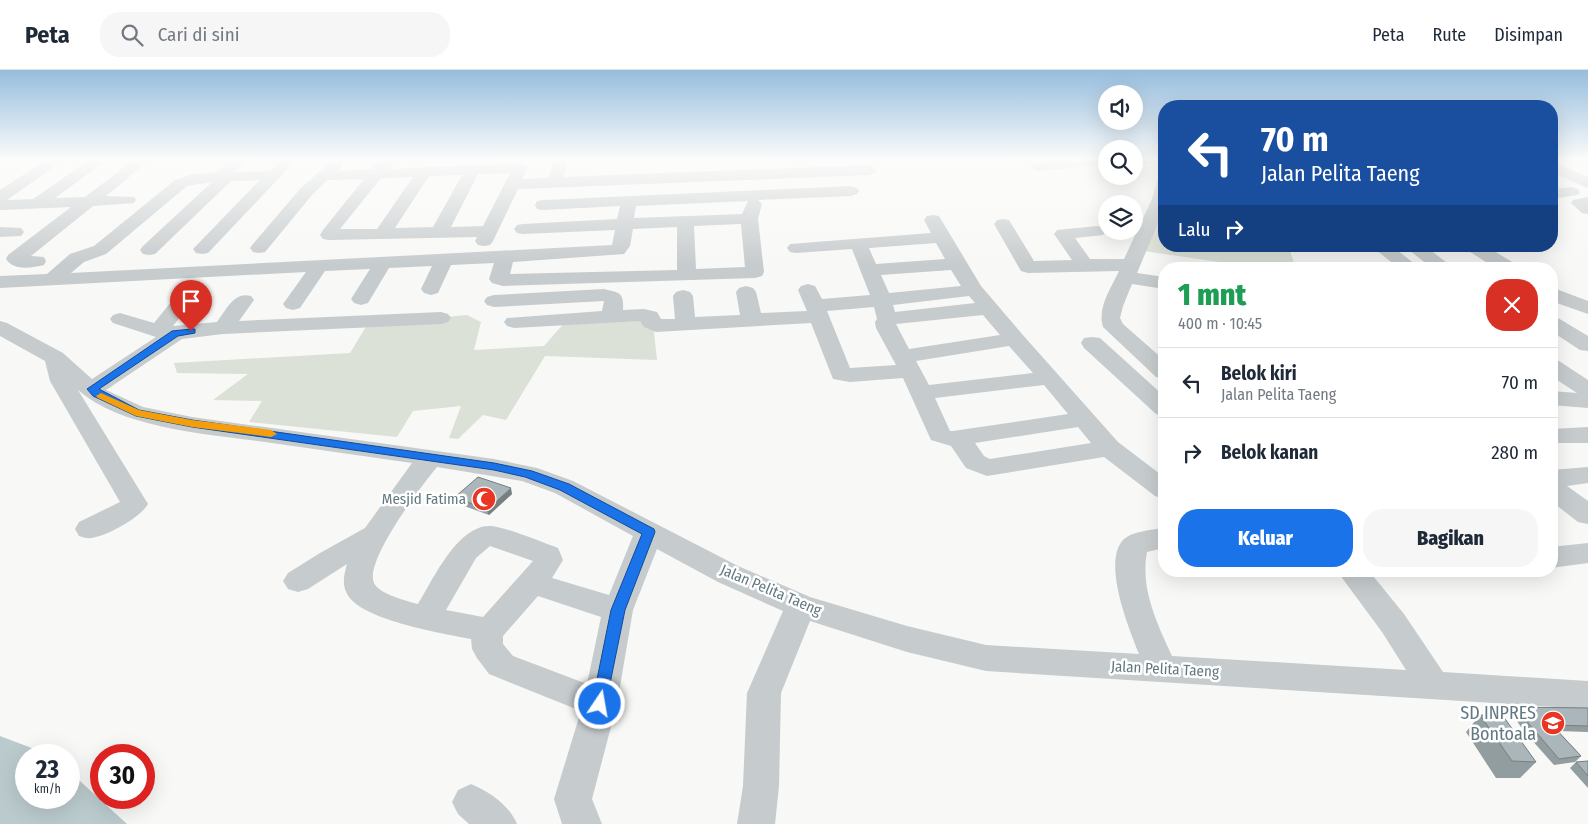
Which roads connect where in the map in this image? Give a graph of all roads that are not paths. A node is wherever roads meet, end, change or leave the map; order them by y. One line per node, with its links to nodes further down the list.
1 (51, 194): 18 (street)
2 (100, 194): 15 (street)
3 (167, 194): 54 (street)
4 (209, 194): 36 (street)
5 (256, 194): 35 (street)
6 (304, 194): 33 (street)
7 (360, 194): 31 (street)
8 (409, 194): 31 (street)
9 (459, 194): 30 (street)
10 (508, 194): 30 (street)
11 (791, 194): 12 (street)
12 (757, 196): 14 (street); 22 (street)
13 (128, 200): 15 (street)
14 (629, 201): 20 (street); 24 (street)
15 (90, 202): 18 (street); 43 (street)
16 (1588, 202): 21 (street)
17 (1158, 203): 52 (street)
18 (37, 204): 19 (street); 27 (street)
19 (0, 205)
20 (543, 206)
21 (1588, 209)
22 (750, 219): 23 (street); 57 (street)
23 (685, 221): 24 (street); 53 (street)
24 (624, 223): 26 (street); 40 (street)
25 (1003, 224): 49 (street)
26 (551, 227): 28 (street); 40 (street)
27 (10, 228)
28 (523, 229)
29 (1097, 230): 49 (street)
30 (438, 232): 31 (street)
31 (382, 234)
32 (858, 243): 34 (street); 48 (street); 51 (street)
33 (259, 248)
34 (796, 248)
35 (202, 249)
36 (149, 250)
37 (1388, 252): 44 (street)
38 (1422, 252): 45 (street)
39 (1483, 252): 46 (street)
40 (546, 255): 41 (street)
41 (505, 257): 42 (street); 53 (street)
42 (444, 260): 47 (street); 58 (street)
43 (37, 261)
44 (1402, 262)
45 (1436, 262)
46 (1499, 262)
47 (383, 263): 50 (street); 64 (street)
48 (956, 264): 51 (street); 59 (street)
49 (1084, 265): 52 (street)
50 (319, 267): 54 (street); 67 (street)
51 (868, 270): 71 (street)
52 (1129, 271): 55 (street); 88 (street)
53 (687, 275): 57 (street)
54 (54, 278): 56 (street)
55 (1158, 281)
56 (0, 282)
57 (754, 283): 76 (street)
58 (431, 289)
59 (974, 290): 69 (street); 71 (street)
60 (187, 295): 82 (street)
61 (683, 296): 81 (street)
62 (1558, 297): 70 (street)
63 (547, 298): 66 (street); 72 (street); 75 (street)
64 (361, 299)
65 (244, 300): 80 (street)
66 (494, 301)
67 (293, 304)
68 (814, 304): 71 (street); 76 (street); 87 (street)
69 (988, 308): 71 (street); 83 (street)
70 (1588, 308)
71 (884, 310): 87 (street)
72 (612, 317): 75 (street); 81 (street)
73 (440, 318): 80 (street)
74 (120, 319): 82 (street)
75 (544, 321): 77 (street)
76 (752, 321): 81 (street)
77 (514, 322)
78 (1558, 326): 85 (street)
79 (0, 327): 86 (street, Jalan Pelita Taeng)
80 (223, 328): 82 (street)
81 (692, 330)
82 (167, 332): 91 (street)
83 (1014, 339): 87 (street); 90 (street)
84 (1092, 343): 96 (street)
85 (1588, 345)
86 (55, 358): 91 (street, Jalan Pelita Taeng); 108 (street)
87 (906, 364): 93 (street)
88 (1158, 367)
89 (1558, 371): 92 (street)
90 (1050, 378): 93 (street); 97 (street)
91 (92, 389): 102 (street, Jalan Pelita Taeng)
92 (1588, 390)
93 (921, 394): 100 (street)
94 (1558, 399): 95 (street)
95 (1588, 401)
96 (1158, 404)
97 (1083, 419): 100 (street); 101 (street)
98 (1588, 435): 99 (street)
99 (1558, 436)
100 (958, 438): 101 (street)
101 (1109, 448): 105 (street)
102 (430, 458): 109 (street, Jalan Pelita Taeng); 110 (street)
103 (1588, 475): 104 (street)
104 (1558, 478)
105 (1158, 485)
106 (1558, 492): 107 (street)
107 (1588, 515)
108 (89, 529)
109 (649, 532): 117 (street, Jalan Pelita Taeng); 118 (street)
110 (375, 534): 115 (street); 119 (street)
111 (1158, 539): 121 (street)
112 (1588, 553): 113 (street)
113 (1558, 557)
114 (1357, 577): 122 (street)
115 (298, 581)
116 (532, 583): 118 (street); 119 (street); 120 (street)
117 (801, 606): 121 (street, Jalan Pelita Taeng); 126 (street)
118 (618, 610): 124 (street)
119 (426, 617): 120 (street)
120 (488, 631): 124 (street)
121 (1161, 668): 122 (street, Jalan Pelita Taeng)
122 (1433, 685): 123 (street, Jalan Pelita Taeng)
123 (1588, 695)
124 (600, 704): 125 (street)
125 (583, 824)
126 (756, 824)

